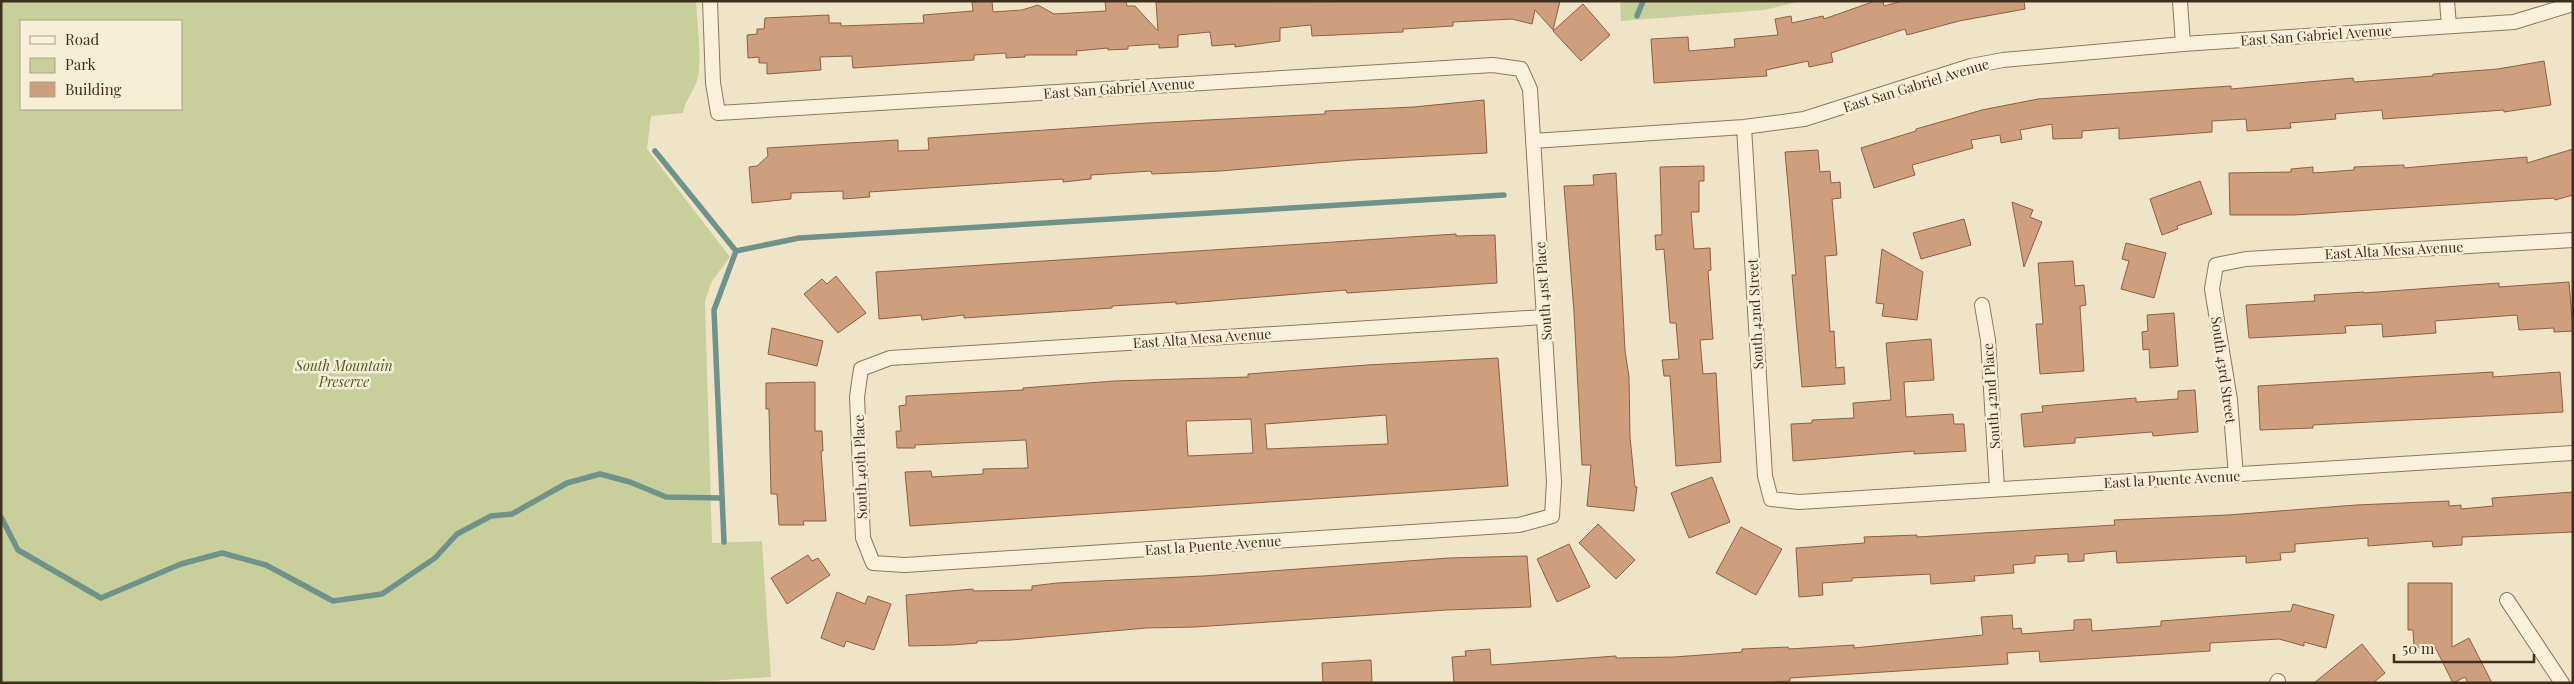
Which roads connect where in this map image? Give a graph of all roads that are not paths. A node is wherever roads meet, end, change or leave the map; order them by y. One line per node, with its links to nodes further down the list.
1 (710, 1): 7 (street, East San Gabriel Avenue)
2 (2180, 1): 6 (street)
3 (2447, 1): 5 (street)
4 (2573, 4): 5 (street, East San Gabriel Avenue)
5 (2449, 26): 6 (street, East San Gabriel Avenue)
6 (2183, 44): 8 (street, East San Gabriel Avenue)
7 (1521, 68): 9 (street, South 41st Place)
8 (1744, 127): 9 (street, East San Gabriel Avenue); 18 (street, South 42nd Street)
9 (1533, 141): 13 (street, South 41st Place)
10 (2573, 240): 11 (street, East Alta Mesa Avenue)
11 (2216, 265): 16 (street, South 43rd Street)
12 (1982, 305): 17 (street, South 42nd Place)
13 (1544, 317): 14 (street, East Alta Mesa Avenue); 19 (street, South 41st Place)
14 (861, 369): 20 (street, South 40th Place)
15 (2573, 453): 16 (street, East la Puente Avenue)
16 (2236, 476): 17 (street, East la Puente Avenue)
17 (1997, 488): 18 (street, East la Puente Avenue)
18 (1771, 499)
19 (1552, 516): 20 (street, East la Puente Avenue)
20 (873, 564)
21 (2507, 600): 22 (street)
22 (2562, 683)

